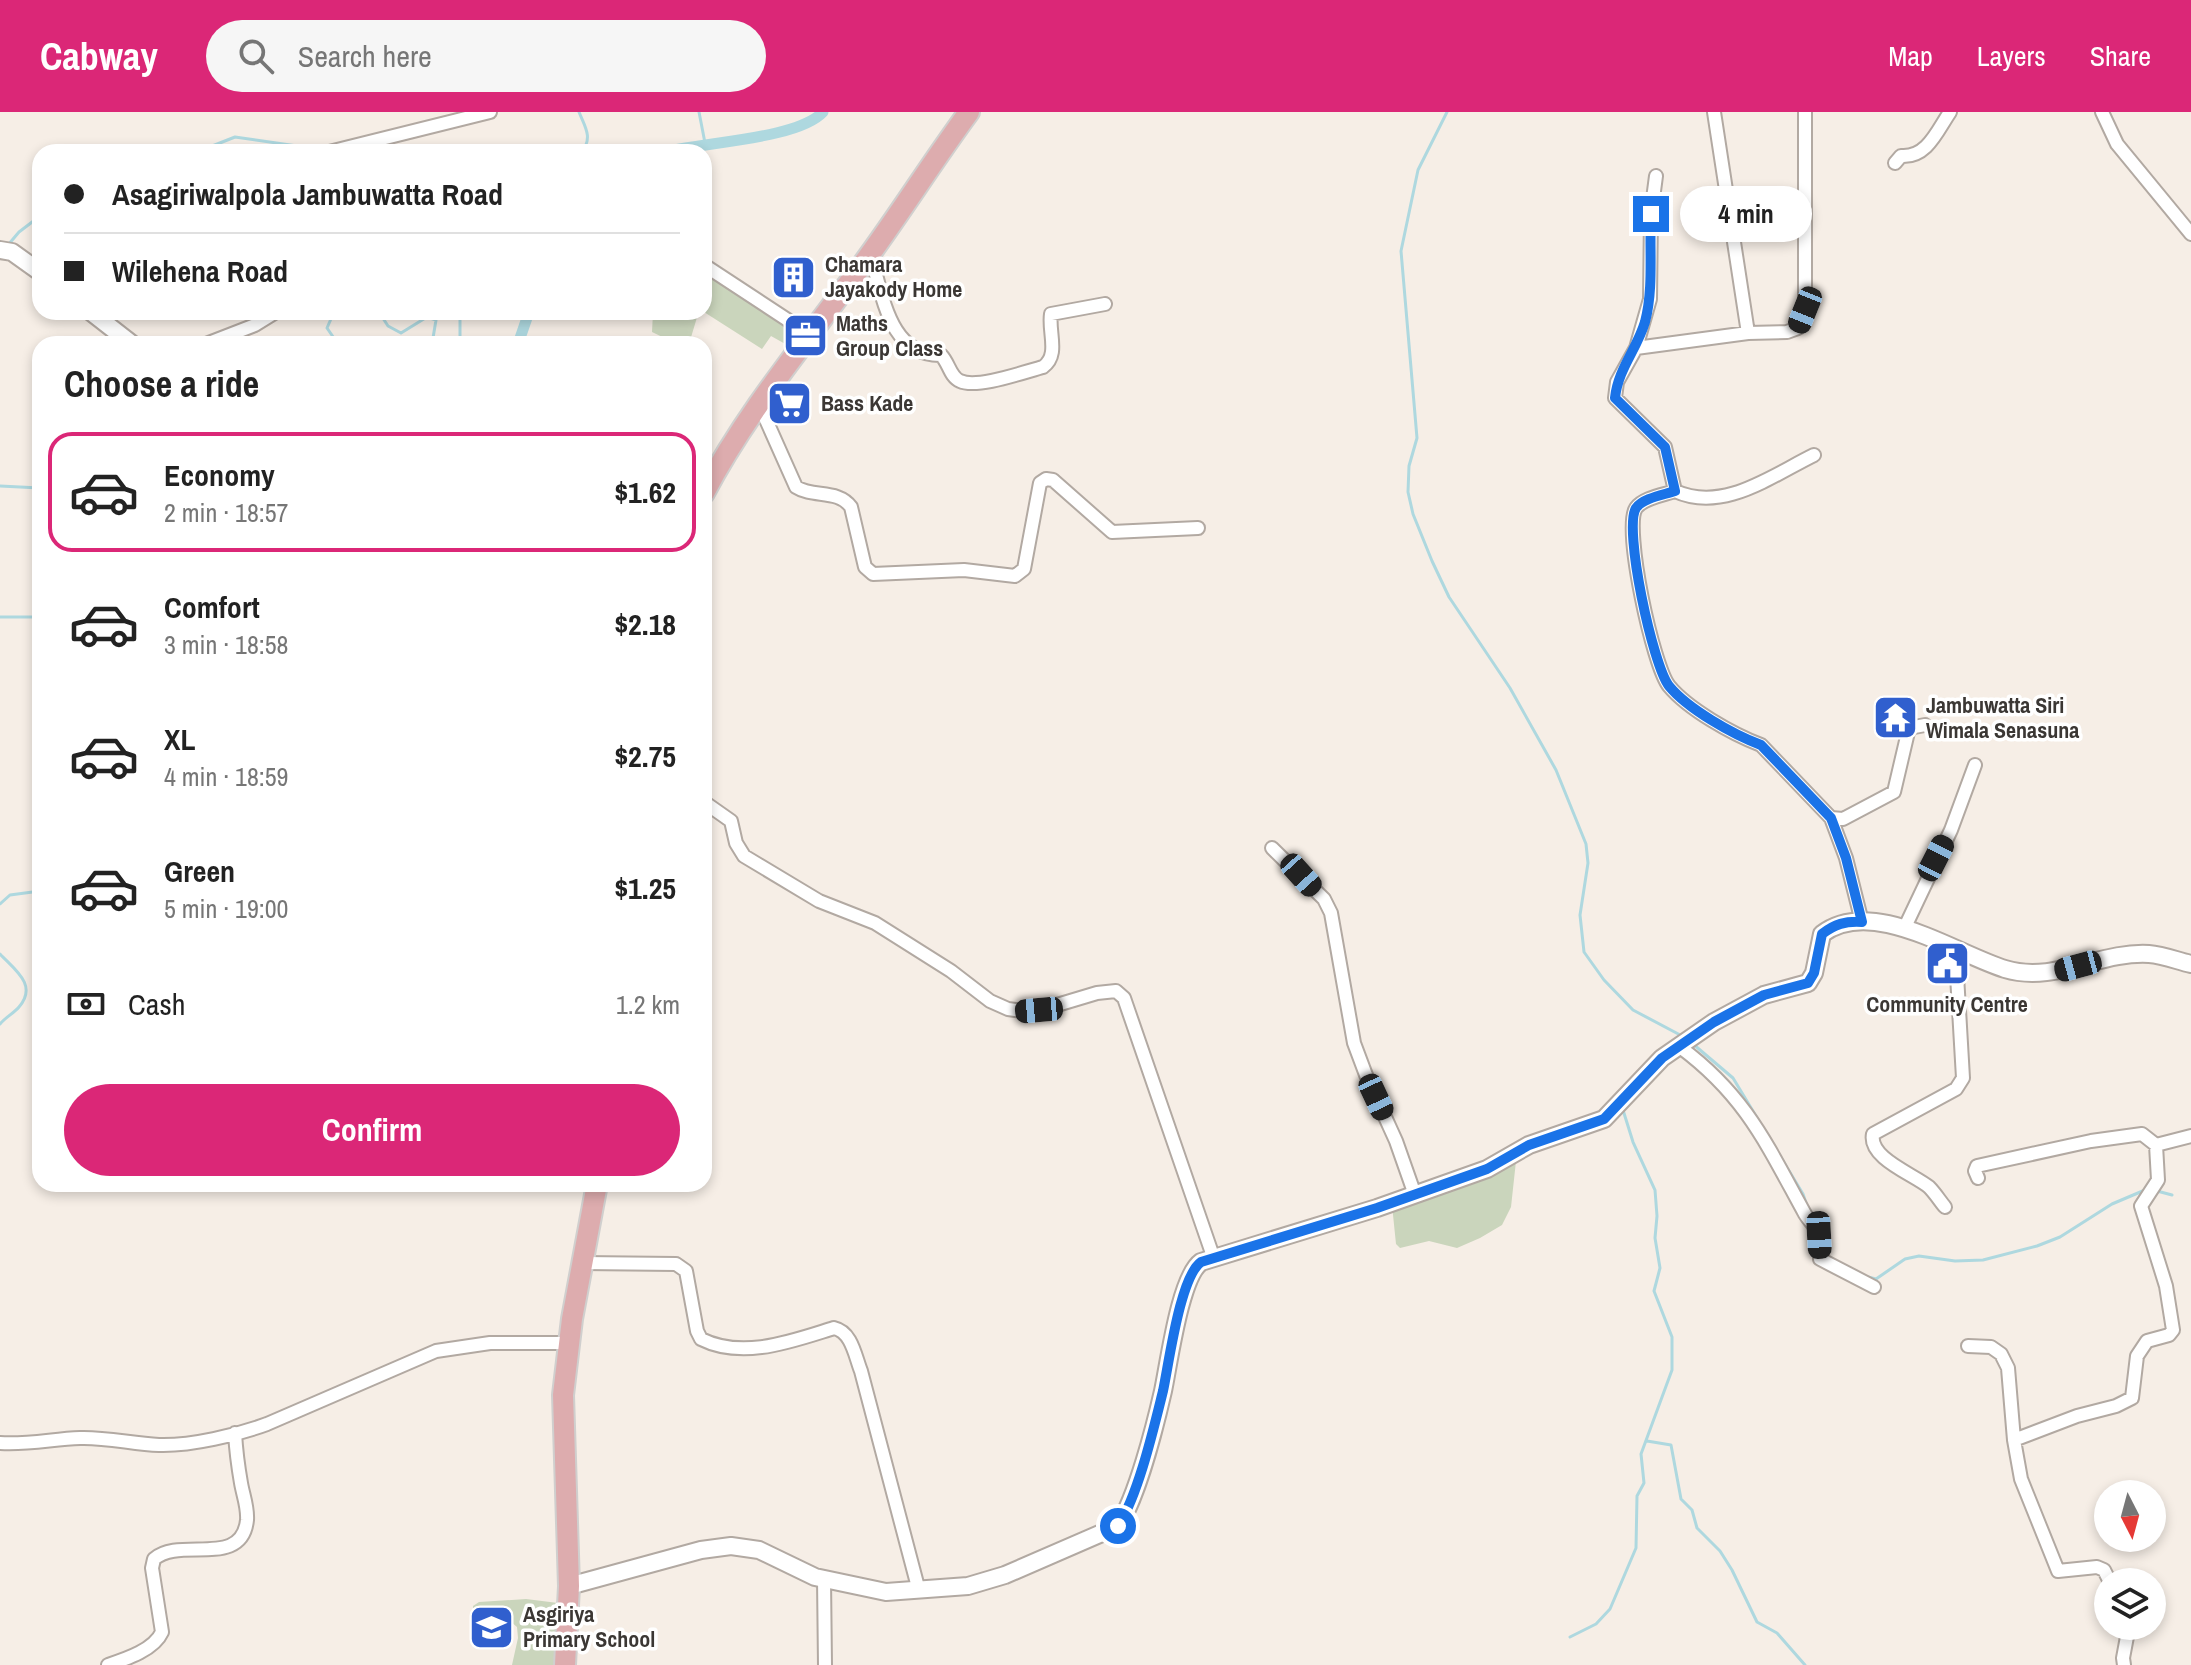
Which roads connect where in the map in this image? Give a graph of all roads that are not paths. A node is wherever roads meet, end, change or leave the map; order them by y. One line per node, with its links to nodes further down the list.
1 (490, 112): 7 (street)
2 (969, 112): 12 (main road)
3 (1714, 112): 18 (street)
4 (1805, 112): 18 (street)
5 (1950, 112): 8 (street)
6 (2102, 112): 10 (street)
7 (361, 144)
8 (1895, 163)
9 (1656, 176): 22 (street)
10 (2191, 234)
11 (0, 250): 13 (street)
12 (870, 254): 15 (street); 19 (main road)
13 (32, 266)
14 (712, 270): 19 (street)
15 (1105, 304)
16 (101, 320): 20 (street)
17 (263, 320): 21 (street)
18 (1748, 333): 22 (street)
19 (809, 334): 23 (main road)
20 (122, 336)
21 (227, 336)
22 (1636, 348): 26 (street)
23 (759, 404): 25 (main road); 27 (street)
24 (1814, 455): 26 (street)
25 (712, 480)
26 (1675, 491): 31 (street)
27 (1198, 528)
28 (1925, 725): 31 (street)
29 (1975, 765): 34 (street)
30 (712, 808): 44 (street)
31 (1831, 818): 33 (street)
32 (1272, 848): 42 (street)
33 (1862, 922): 34 (street); 37 (street)
34 (1905, 927): 35 (street)
35 (1959, 949): 36 (street); 43 (street)
36 (2191, 964)
37 (1680, 1047): 42 (street); 46 (street)
38 (2191, 1136): 39 (street)
39 (2156, 1145): 40 (street); 50 (street)
40 (1978, 1178)
41 (595, 1192): 45 (main road)
42 (1415, 1195): 44 (street)
43 (1945, 1207)
44 (1214, 1259): 55 (street)
45 (582, 1263): 47 (main road); 55 (street)
46 (1874, 1287)
47 (569, 1343): 49 (street); 54 (main road)
48 (1968, 1346): 50 (street)
49 (235, 1433): 51 (street); 57 (street)
50 (2014, 1440): 52 (street)
51 (0, 1443)
52 (2099, 1568)
53 (824, 1579): 54 (street); 55 (street); 59 (street)
54 (569, 1586): 58 (main road)
55 (919, 1591)
56 (2126, 1640): 60 (street)
57 (108, 1665)
58 (565, 1665)
59 (825, 1665)
60 (2124, 1665)

